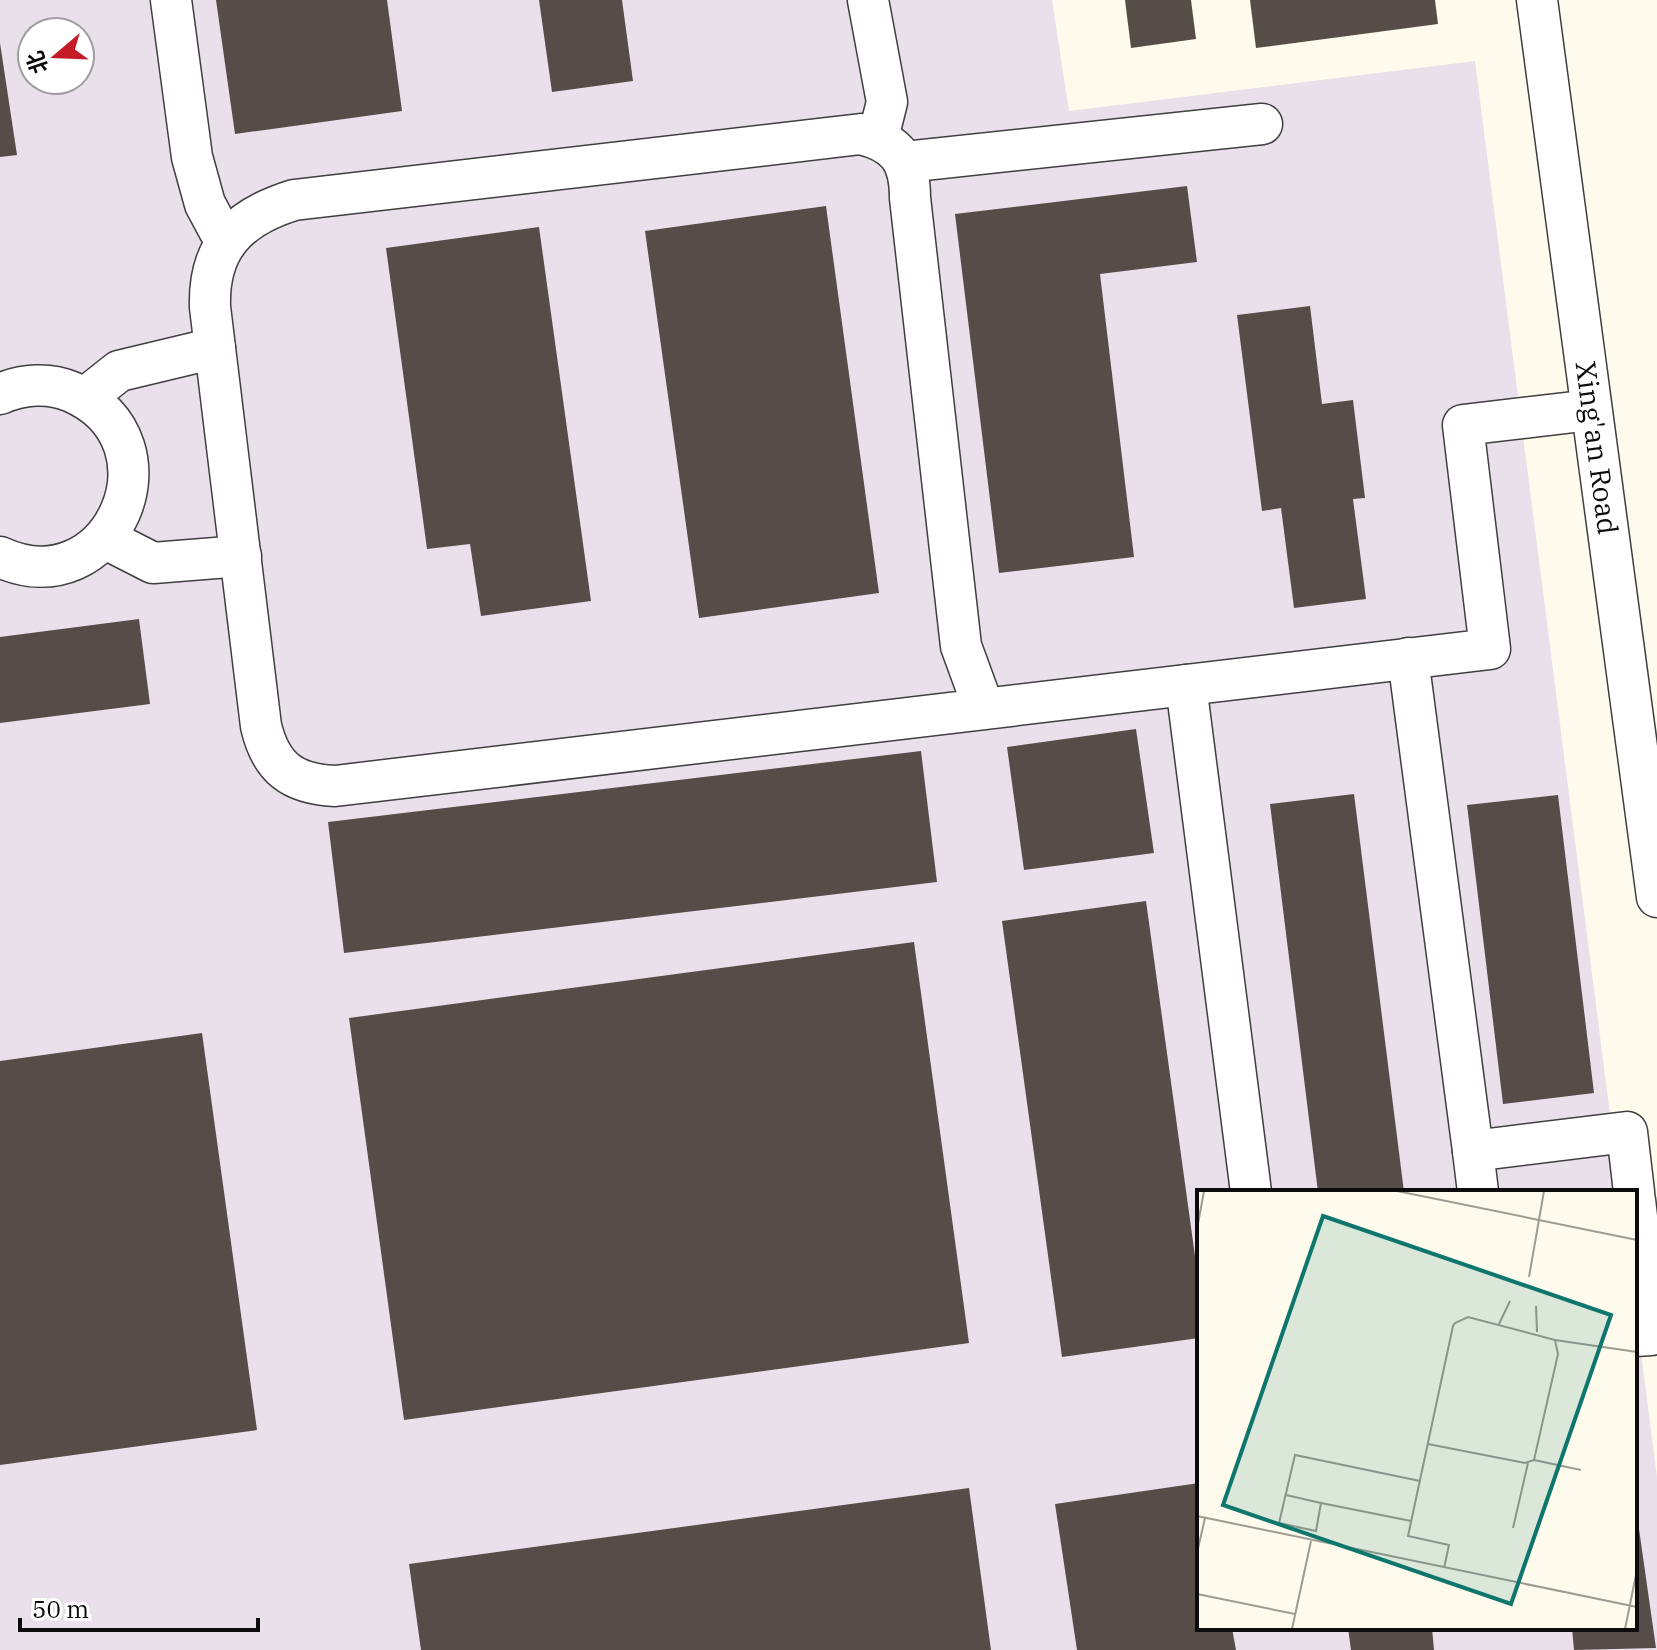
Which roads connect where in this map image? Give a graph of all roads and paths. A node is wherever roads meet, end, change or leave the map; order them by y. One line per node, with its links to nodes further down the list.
1 (171, 0): 6 (street)
2 (868, 0): 5 (street)
3 (1537, 0): 10 (street, Xing'an Road)
4 (1262, 124): 5 (street)
5 (892, 150): 6 (street); 16 (street)
6 (226, 243): 7 (street)
7 (215, 348): 9 (street); 12 (street)
8 (0, 394): 9 (street)
9 (85, 398): 11 (street)
10 (1591, 410): 14 (street); 17 (street, Xing'an Road)
11 (104, 538): 12 (street); 13 (street)
12 (241, 556): 16 (street)
13 (0, 557)
14 (1408, 658): 15 (street); 18 (street)
15 (1186, 685): 16 (street); 19 (street)
16 (984, 709)
17 (1657, 897)
18 (1473, 1151): 20 (street); 21 (street)
19 (1251, 1190)
20 (1478, 1190)
21 (1634, 1190)
22 (1637, 1217): 23 (street)
23 (1637, 1336)

